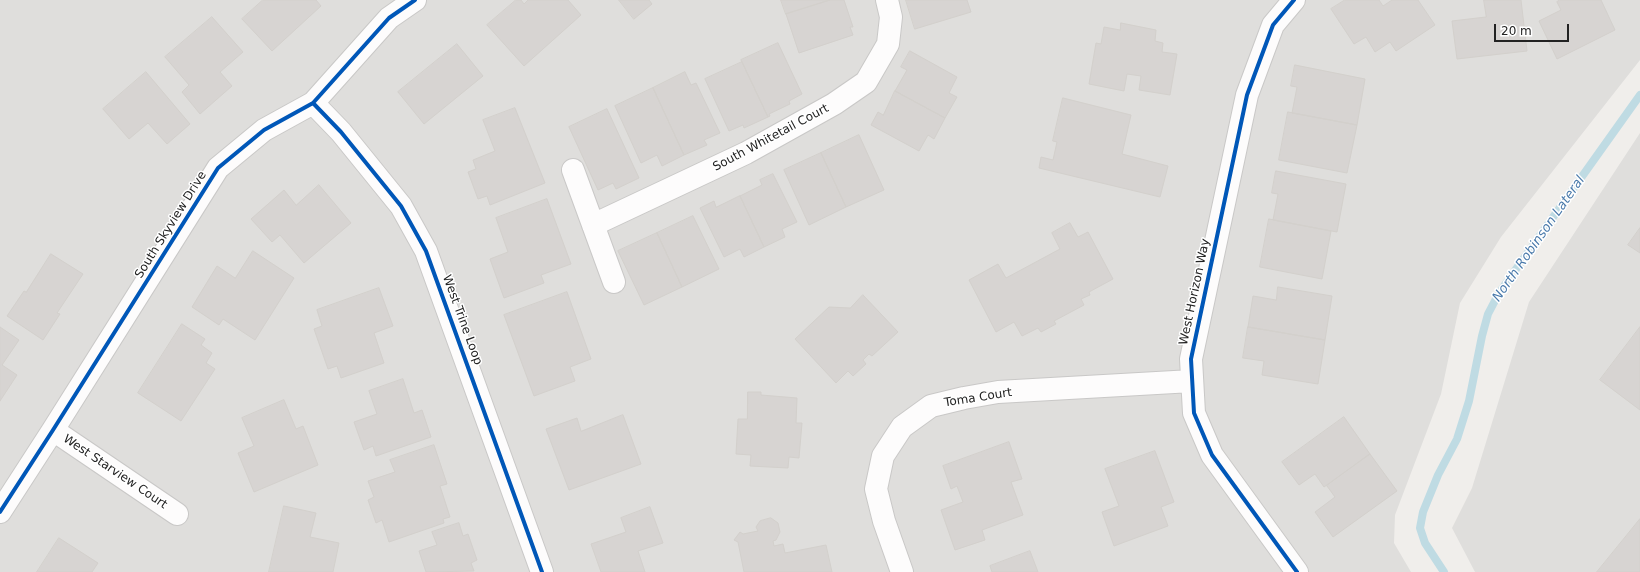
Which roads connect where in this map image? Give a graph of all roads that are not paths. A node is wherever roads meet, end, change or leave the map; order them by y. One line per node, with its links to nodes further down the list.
1 (416, 0): 4 (street, South Skyview Drive)
2 (887, 0): 6 (street, South Whitetail Court)
3 (1294, 0): 8 (street, West Horizon Way)
4 (313, 103): 9 (street, South Skyview Drive); 12 (street, West Trine Loop)
5 (573, 170): 6 (street)
6 (593, 225): 7 (street)
7 (614, 282)
8 (1192, 381): 13 (street, Toma Court); 14 (street, West Horizon Way)
9 (53, 430): 10 (street, South Skyview Drive); 11 (street, West Starview Court)
10 (0, 512)
11 (177, 514)
12 (542, 572)
13 (902, 572)
14 (1297, 572)

